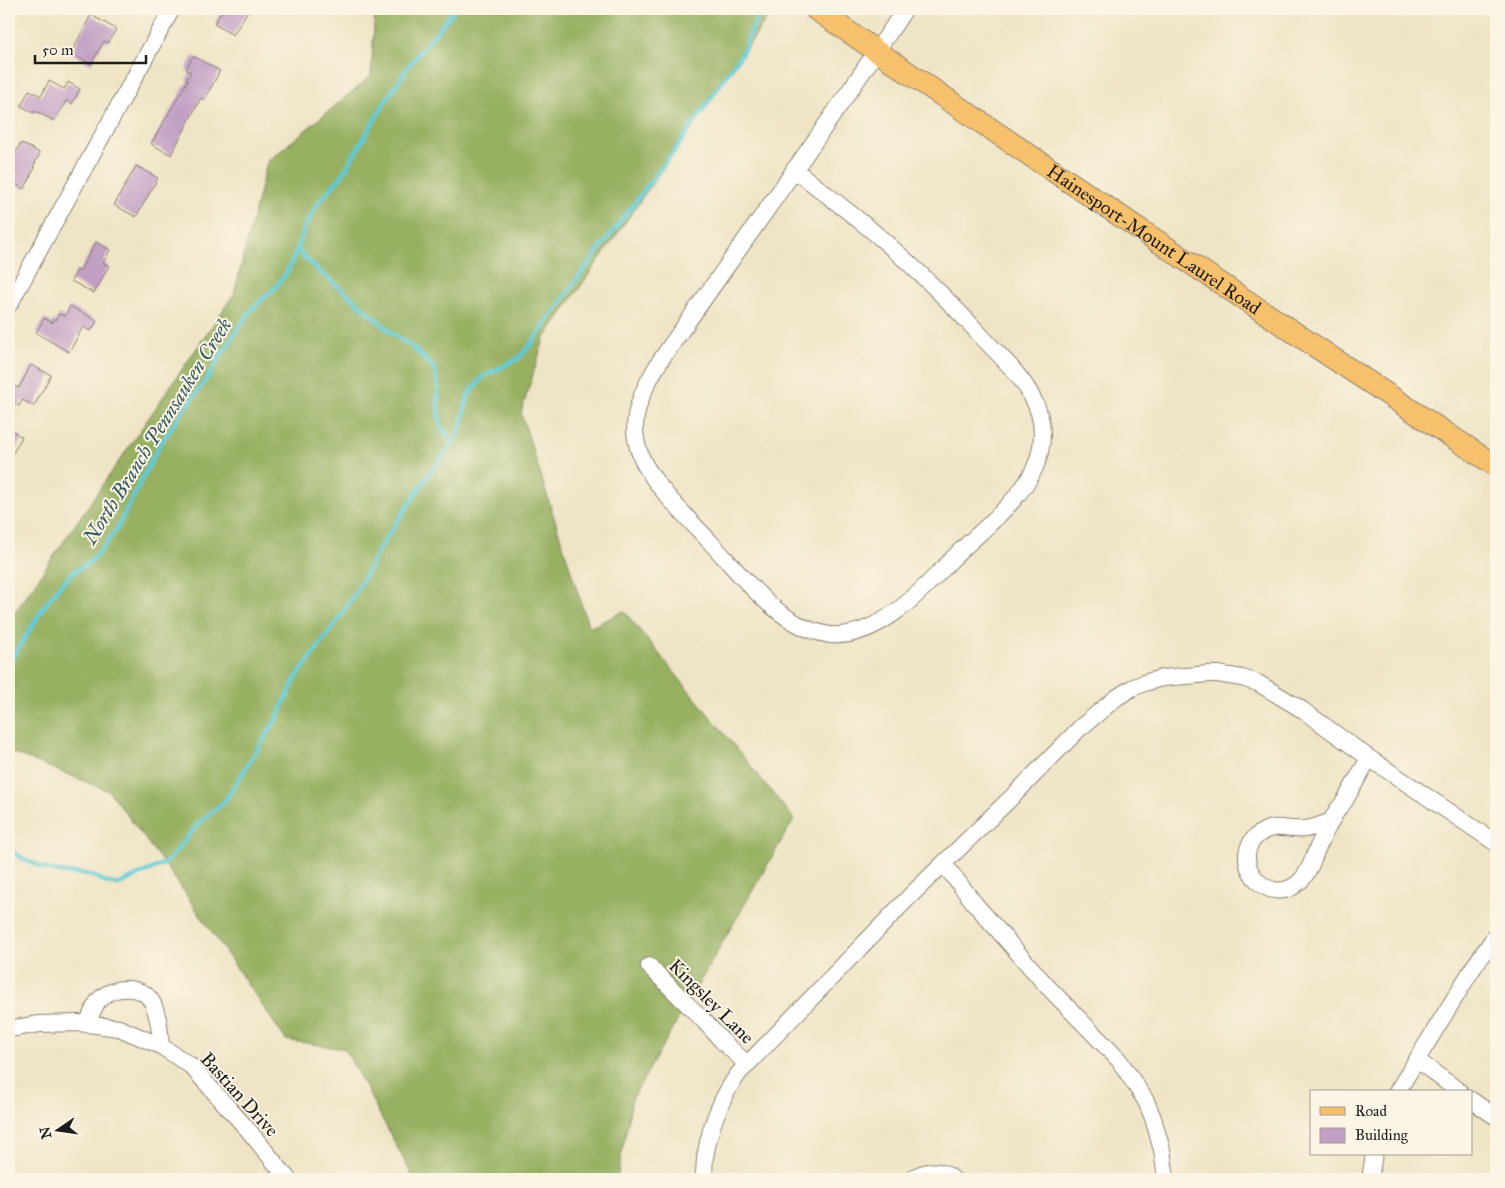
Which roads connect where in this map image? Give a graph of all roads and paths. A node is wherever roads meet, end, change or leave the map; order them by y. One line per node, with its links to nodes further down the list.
1 (172, 9): 6 (street)
2 (815, 9): 4 (main road, Hainesport-Mount Laurel Road)
3 (905, 9): 4 (street)
4 (877, 51): 5 (street); 7 (main road, Hainesport-Mount Laurel Road)
5 (794, 168): 5 (street)
6 (9, 305)
7 (1496, 466)
8 (1369, 758): 9 (street); 10 (street); 11 (street)
9 (1331, 821): 9 (street)
10 (1496, 843)
11 (944, 864): 18 (street); 28 (street)
12 (1496, 935): 17 (street)
13 (649, 966): 18 (street, Kingsley Lane)
14 (87, 1024): 15 (street, Bastian Drive); 16 (street, Bastian Drive); 16 (street)
15 (9, 1029)
16 (161, 1046): 24 (street, Bastian Drive)
17 (1417, 1060): 19 (street); 20 (street)
18 (747, 1064): 25 (street)
19 (1398, 1090)
20 (1457, 1090)
21 (1472, 1101): 22 (street)
22 (1496, 1117)
23 (1374, 1156): 29 (street)
24 (288, 1179)
25 (703, 1179)
26 (911, 1179): 27 (street)
27 (953, 1179)
28 (1166, 1179)
29 (1370, 1179)

